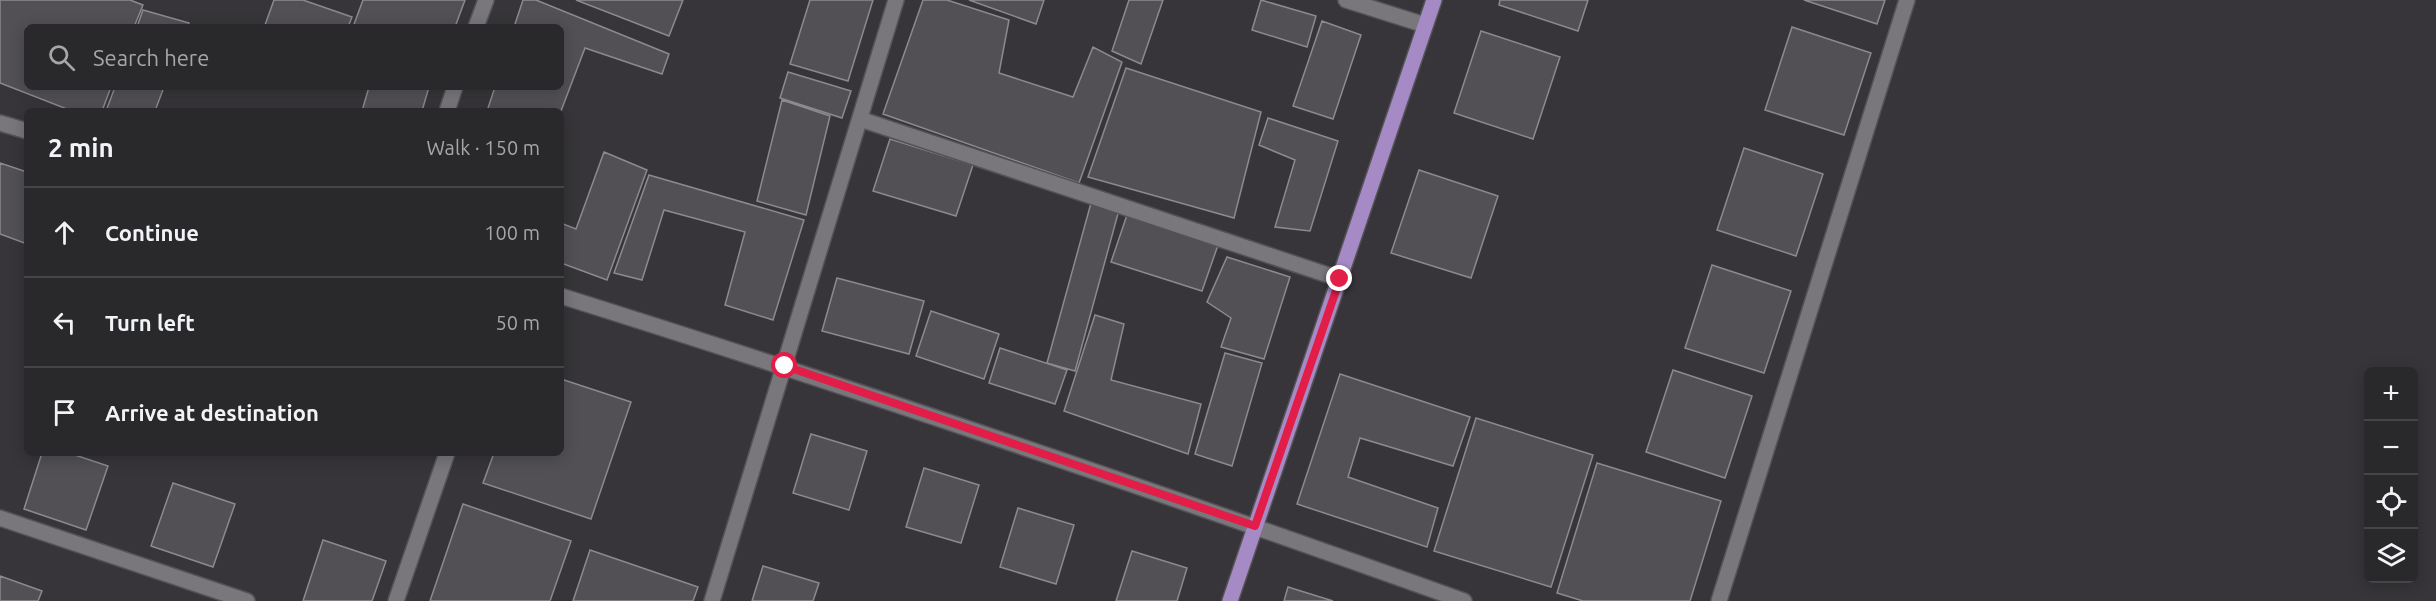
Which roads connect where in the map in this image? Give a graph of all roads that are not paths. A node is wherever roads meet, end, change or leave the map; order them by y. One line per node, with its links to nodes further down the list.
1 (486, 0): 6 (street)
2 (896, 0): 10 (street)
3 (1346, 0): 7 (street)
4 (1434, 0): 7 (main road)
5 (1907, 0): 24 (street)
6 (477, 24)
7 (1425, 25): 13 (main road)
8 (454, 90): 9 (street)
9 (448, 108)
10 (860, 119): 13 (street); 15 (street)
11 (0, 123): 12 (street)
12 (24, 130)
13 (1340, 279): 18 (main road)
14 (564, 297): 15 (street)
15 (785, 366): 18 (street); 21 (street)
16 (446, 456): 20 (street)
17 (0, 518): 19 (street)
18 (1255, 526): 22 (main road); 23 (street)
19 (247, 601)
20 (396, 601)
21 (712, 601)
22 (1230, 601)
23 (1464, 601)
24 (1719, 601)

